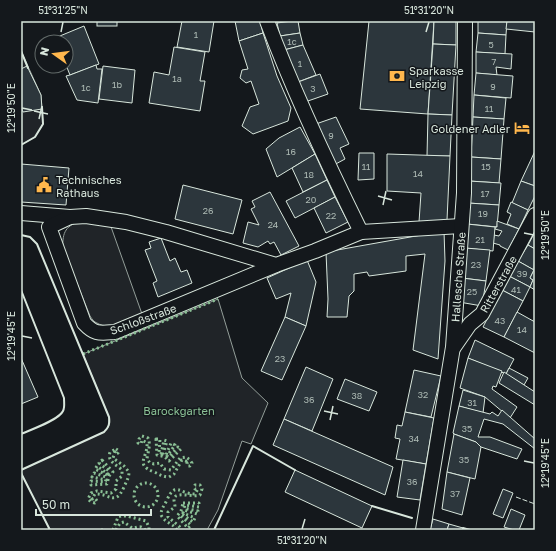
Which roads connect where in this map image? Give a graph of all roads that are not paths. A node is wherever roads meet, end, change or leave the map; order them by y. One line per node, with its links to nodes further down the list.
1 (267, 21): 7 (street)
2 (465, 21): 6 (street, Hallesche Straße)
3 (21, 213): 5 (street, Schloßstraße)
4 (535, 215): 9 (street, Ritterstraße)
5 (70, 217): 8 (street, Schloßstraße); 8 (street, Schloßstraße)
6 (461, 226): 7 (street, Schloßstraße); 9 (street, Hallesche Straße)
7 (361, 232): 8 (street, Schloßstraße)
8 (276, 265)
9 (453, 347): 10 (street, Hallesche Straße)
10 (423, 530)

